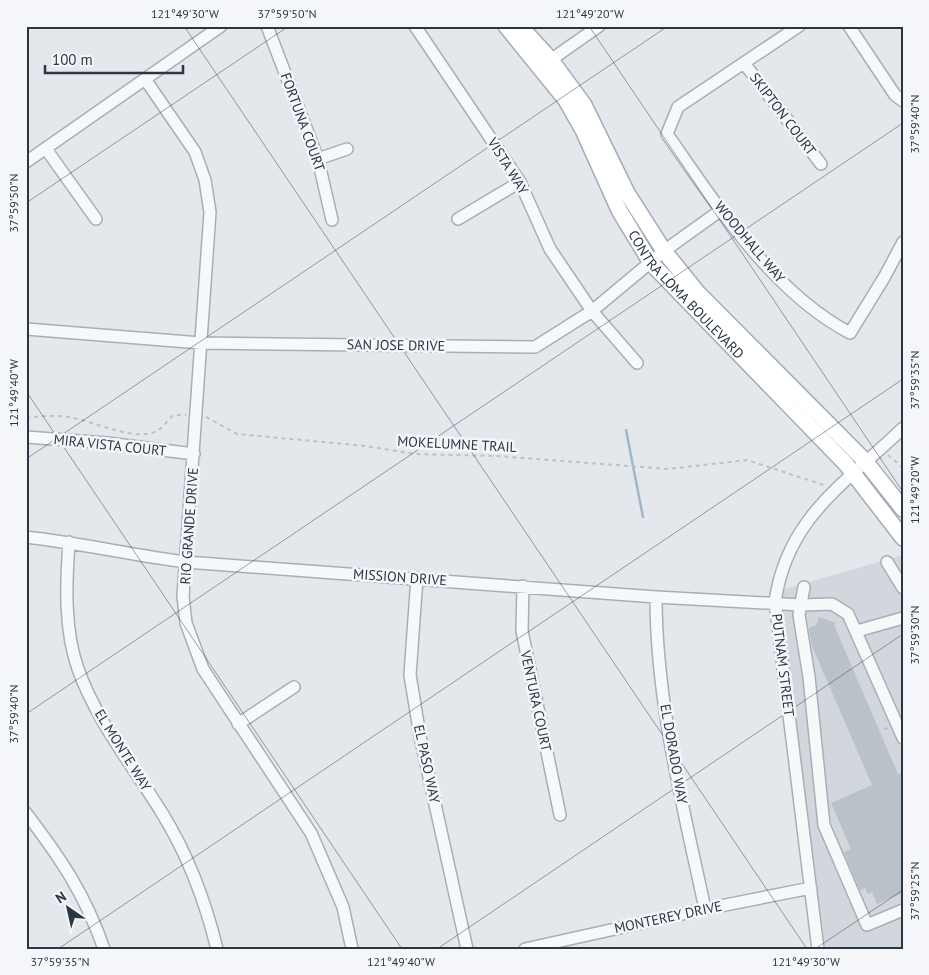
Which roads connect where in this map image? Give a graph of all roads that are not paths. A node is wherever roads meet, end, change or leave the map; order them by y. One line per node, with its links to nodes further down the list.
1 (221, 26): 11 (street)
2 (268, 26): 15 (street, FORTUNA COURT)
3 (415, 26): 18 (street, VISTA WAY)
4 (506, 26): 10 (main road, CONTRA LOMA BOULEVARD)
5 (520, 26): 10 (main road, CONTRA LOMA BOULEVARD)
6 (599, 26): 10 (street)
7 (799, 26): 9 (street)
8 (849, 26): 12 (street)
9 (744, 63): 17 (street, SKIPTON COURT); 19 (street, WOODHALL WAY)
10 (545, 64): 24 (main road, CONTRA LOMA BOULEVARD); 25 (main road, CONTRA LOMA BOULEVARD)
11 (145, 79): 13 (street); 28 (street, RIO GRANDE DRIVE)
12 (903, 101)
13 (46, 149): 16 (street); 20 (street)
14 (347, 149): 15 (street)
15 (318, 159): 22 (street, FORTUNA COURT)
16 (26, 162)
17 (821, 164)
18 (520, 182): 21 (street); 26 (street, VISTA WAY)
19 (721, 210): 23 (street, WOODHALL WAY); 24 (street, SAN JOSE DRIVE)
20 (96, 219)
21 (458, 219)
22 (332, 220)
23 (903, 242)
24 (664, 251): 25 (street, SAN JOSE DRIVE); 33 (main road, CONTRA LOMA BOULEVARD)
25 (651, 263): 26 (street, SAN JOSE DRIVE); 34 (main road, CONTRA LOMA BOULEVARD)
26 (592, 311): 28 (street, SAN JOSE DRIVE); 29 (street, VISTA WAY)
27 (26, 329): 28 (street, SAN JOSE DRIVE)
28 (202, 343): 32 (street, RIO GRANDE DRIVE)
29 (636, 363)
30 (903, 428): 33 (street, PUTNAM STREET)
31 (26, 437): 32 (street, MIRA VISTA COURT)
32 (194, 454): 39 (street, RIO GRANDE DRIVE)
33 (866, 461): 34 (street, PUTNAM STREET); 35 (main road, CONTRA LOMA BOULEVARD)
34 (853, 473): 37 (main road, CONTRA LOMA BOULEVARD); 46 (street, PUTNAM STREET)
35 (903, 510)
36 (26, 537): 38 (street, MISSION DRIVE)
37 (903, 538)
38 (69, 542): 39 (street, MISSION DRIVE); 59 (street, EL MONTE WAY)
39 (186, 562): 41 (street, MISSION DRIVE); 51 (street, RIO GRANDE DRIVE)
40 (887, 562): 44 (street)
41 (417, 578): 42 (street, MISSION DRIVE); 61 (street, EL PASO WAY)
42 (523, 586): 45 (street, MISSION DRIVE); 54 (street, VENTURA COURT)
43 (804, 586): 47 (street)
44 (903, 588)
45 (656, 597): 46 (street, MISSION DRIVE); 56 (street, EL DORADO WAY)
46 (776, 602): 47 (street, MISSION DRIVE); 55 (street, PUTNAM STREET)
47 (801, 606): 49 (street, MISSION DRIVE); 57 (street)
48 (903, 618): 49 (street)
49 (857, 631): 52 (street, MISSION DRIVE)
50 (294, 687): 51 (street)
51 (238, 724): 60 (street, RIO GRANDE DRIVE)
52 (902, 735)
53 (26, 813): 58 (street)
54 (560, 815)
55 (811, 888): 56 (street, MONTEREY DRIVE); 63 (street, PUTNAM STREET)
56 (705, 908): 62 (street, MONTEREY DRIVE)
57 (903, 910)
58 (104, 949)
59 (217, 949)
60 (352, 949)
61 (467, 949)
62 (525, 949)
63 (818, 949)

